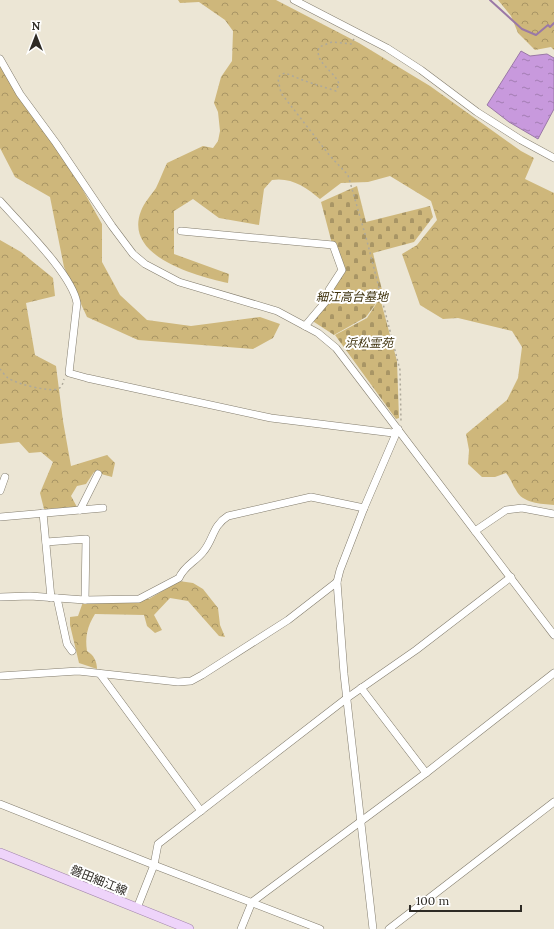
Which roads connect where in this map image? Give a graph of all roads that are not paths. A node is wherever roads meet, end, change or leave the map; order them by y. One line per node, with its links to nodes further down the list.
1 (294, 0): 3 (street)
2 (0, 59): 6 (street)
3 (554, 158)
4 (0, 201): 7 (street)
5 (181, 231): 6 (street)
6 (306, 326): 7 (street)
7 (398, 429): 12 (street); 17 (street)
8 (98, 474): 13 (street)
9 (5, 478): 10 (street)
10 (0, 491)
11 (103, 508): 13 (street)
12 (364, 508): 20 (street); 23 (street)
13 (80, 510): 14 (street)
14 (43, 513): 16 (street); 18 (street)
15 (554, 514): 17 (street)
16 (0, 517)
17 (475, 530): 19 (street)
18 (46, 542): 22 (street); 23 (street)
19 (511, 578): 24 (street); 29 (street)
20 (337, 582): 27 (street); 30 (street)
21 (0, 596): 22 (street)
22 (54, 598): 23 (street); 25 (street)
23 (84, 600)
24 (554, 635)
25 (72, 651)
26 (554, 673): 31 (street)
27 (100, 674): 28 (street); 34 (street)
28 (0, 676)
29 (361, 688): 30 (street); 31 (street)
30 (347, 698): 34 (street); 35 (street)
31 (426, 773): 35 (street)
32 (554, 802): 44 (street)
33 (0, 804): 37 (street)
34 (201, 811): 37 (street)
35 (360, 820): 38 (street); 43 (street)
36 (0, 853): 39 (main road, 磐田細江線)
37 (154, 865): 38 (street); 39 (street)
38 (252, 902): 41 (street); 42 (street)
39 (137, 908): 40 (main road, 磐田細江線)
40 (184, 928)
41 (241, 929)
42 (320, 929)
43 (373, 929)
44 (389, 929)

